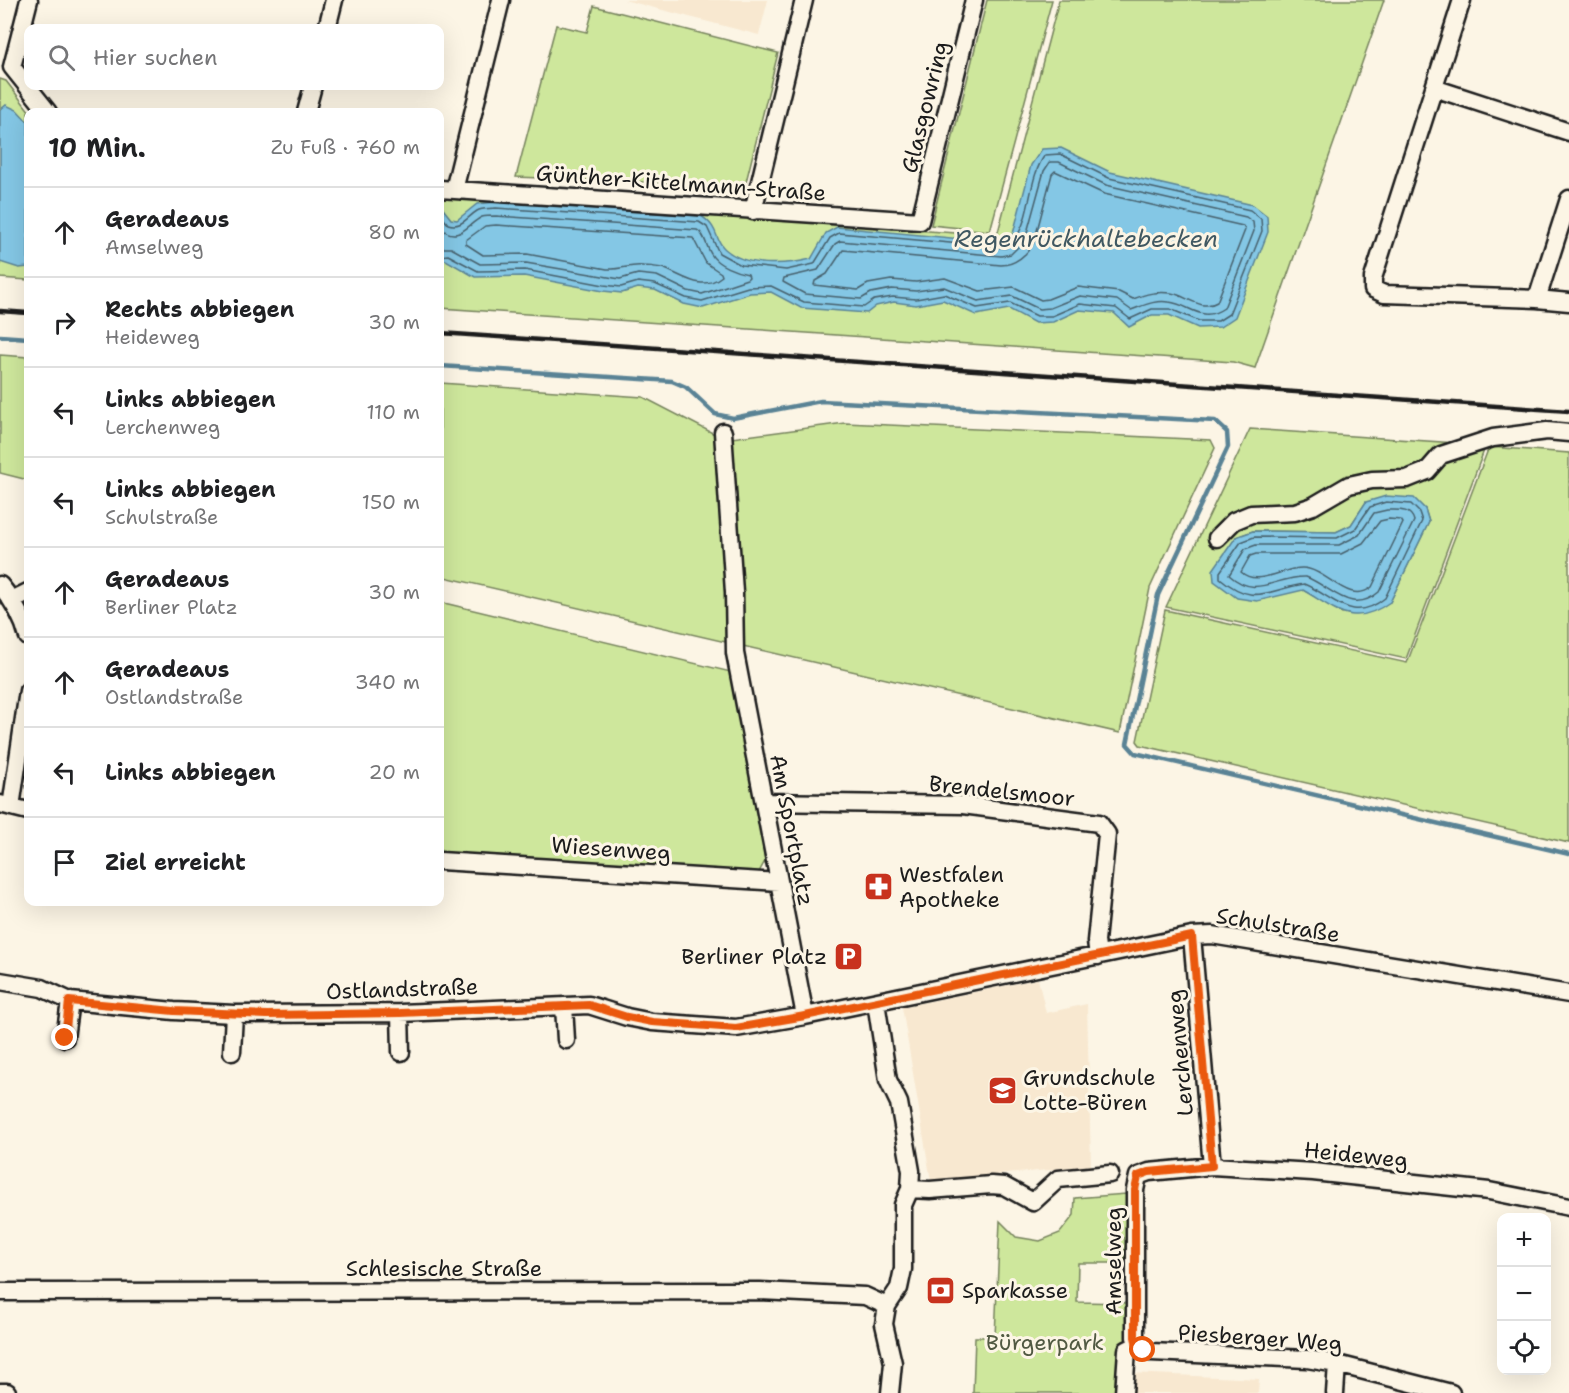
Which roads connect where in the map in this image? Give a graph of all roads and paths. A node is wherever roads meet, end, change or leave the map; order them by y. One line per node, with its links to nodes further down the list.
1 (28, 0): 8 (street)
2 (334, 0): 7 (street)
3 (501, 0): 16 (street)
4 (804, 0): 18 (street)
5 (1462, 0): 10 (street)
6 (970, 1): 19 (street, Glasgowring)
7 (328, 24)
8 (6, 66): 9 (street)
9 (24, 86)
10 (1434, 88): 15 (street); 20 (street)
11 (28, 90): 13 (street)
12 (312, 90): 14 (street)
13 (44, 108)
14 (307, 108)
15 (1569, 132)
16 (447, 189): 18 (street, Günther-Kittelmann-Straße)
17 (1569, 199): 20 (street)
18 (753, 211): 19 (street, Günther-Kittelmann-Straße)
19 (920, 221)
20 (1537, 299): 21 (street)
21 (1569, 302)
22 (723, 432): 30 (street, Am Sportplatz)
23 (1569, 433): 24 (street)
24 (1217, 538)
25 (0, 585): 27 (street)
26 (24, 594): 27 (street)
27 (12, 600): 28 (street)
28 (24, 621)
29 (24, 712): 31 (street)
30 (764, 802): 34 (street, Am Sportplatz); 36 (street, Brendelsmoor)
31 (6, 805): 32 (street)
32 (24, 810)
33 (444, 861): 34 (street, Wiesenweg)
34 (779, 882): 44 (street, Am Sportplatz)
35 (1192, 936): 36 (street, Schulstraße); 38 (street, Schulstraße); 49 (street, Lerchenweg)
36 (1098, 956): 40 (street, Schulstraße)
37 (0, 981): 39 (street, Ostlandstraße)
38 (1569, 994)
39 (69, 1001): 43 (street, Ostlandstraße); 45 (street)
40 (876, 1002): 44 (street); 52 (street)
41 (564, 1006): 42 (street, Ostlandstraße); 44 (street, Ostlandstraße); 46 (street)
42 (400, 1013): 43 (street, Ostlandstraße); 48 (street)
43 (234, 1014): 47 (street)
44 (805, 1016)
45 (65, 1038)
46 (566, 1040)
47 (232, 1052)
48 (401, 1052)
49 (1212, 1166): 51 (street, Heideweg); 53 (street, Heideweg)
50 (1110, 1174): 52 (street)
51 (1138, 1176): 56 (street, Amselweg)
52 (910, 1189): 55 (street)
53 (1569, 1207)
54 (0, 1292): 55 (street, Schlesische Straße)
55 (887, 1306): 59 (street)
56 (1137, 1345): 57 (street, Piesberger Weg); 60 (street)
57 (1337, 1364): 58 (street, Piesberger Weg); 61 (street)
58 (1440, 1392)
59 (890, 1393)
60 (1124, 1393)
61 (1335, 1393)

